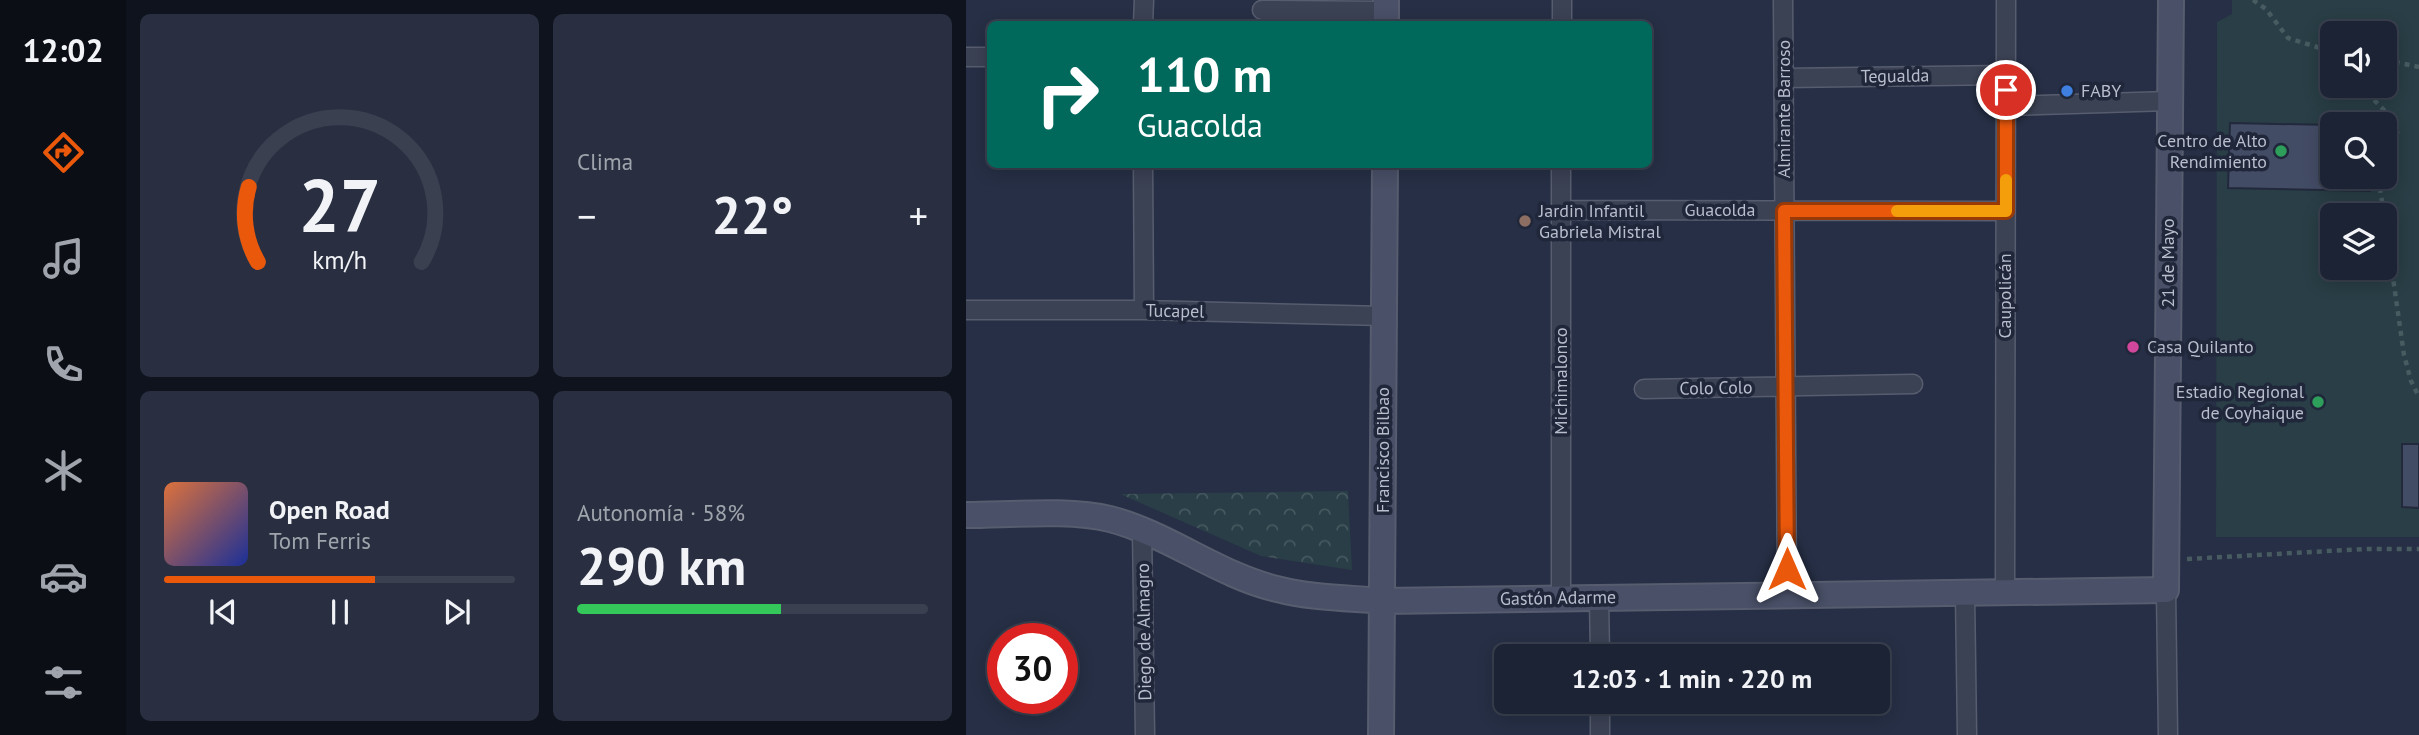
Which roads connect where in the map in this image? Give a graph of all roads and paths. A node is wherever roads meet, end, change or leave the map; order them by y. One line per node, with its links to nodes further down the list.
1 (1144, 0): 9 (street)
2 (1562, 0): 10 (street)
3 (1783, 0): 17 (street, Almirante Barroso)
4 (2006, 0): 16 (street, Caupolicán)
5 (2171, 0): 19 (street, 21 de Mayo)
6 (2253, 0): 11 (path)
7 (1262, 11): 8 (street)
8 (1386, 12)
9 (1143, 21)
10 (1562, 21)
11 (2320, 48)
12 (966, 57): 13 (street)
13 (987, 57)
14 (2397, 62): 15 (path)
15 (2419, 67)
16 (2006, 75): 17 (street, Tegualda); 20 (street, Caupolicán)
17 (1784, 78): 26 (street, Almirante Barroso)
18 (2372, 98): 21 (path)
19 (2169, 102): 20 (street); 39 (street, 21 de Mayo)
20 (2006, 106): 27 (street, Caupolicán)
21 (2398, 134)
22 (1143, 168): 30 (street)
23 (1385, 168): 31 (street, Francisco Bilbao)
24 (1562, 168): 25 (street, Michimalonco)
25 (1561, 210): 26 (street, Guacolda); 44 (street, Michimalonco)
26 (1784, 211): 27 (street, Guacolda); 33 (street, Almirante Barroso)
27 (2006, 211): 42 (street, Caupolicán)
28 (2393, 280): 35 (path)
29 (966, 310): 30 (street, Tucapel)
30 (1144, 310): 31 (street, Tucapel)
31 (1384, 316): 46 (street, Francisco Bilbao)
32 (1913, 384): 33 (street, Colo Colo)
33 (1786, 387): 34 (street, Colo Colo); 43 (street, Almirante Barroso)
34 (1644, 389)
35 (2419, 397)
36 (966, 515): 37 (street, Gastón Adarme)
37 (1142, 530): 46 (street, Gastón Adarme); 49 (street, Diego de Almagro)
38 (2419, 549): 39 (path)
39 (2166, 560): 40 (street, 21 de Mayo)
40 (2165, 590): 42 (street, Gastón Adarme); 53 (street, 21 de Mayo)
41 (1965, 593): 42 (street, Gastón Adarme); 43 (street, Gastón Adarme); 52 (street)
42 (2005, 593)
43 (1787, 595): 45 (street, Gastón Adarme)
44 (1561, 598): 45 (street, Gastón Adarme); 46 (street, Gastón Adarme)
45 (1599, 598): 47 (street)
46 (1383, 601): 50 (street, Francisco Bilbao)
47 (1600, 644)
48 (1600, 714): 51 (street)
49 (1145, 735)
50 (1381, 735)
51 (1600, 735)
52 (1967, 735)
53 (2168, 735)

